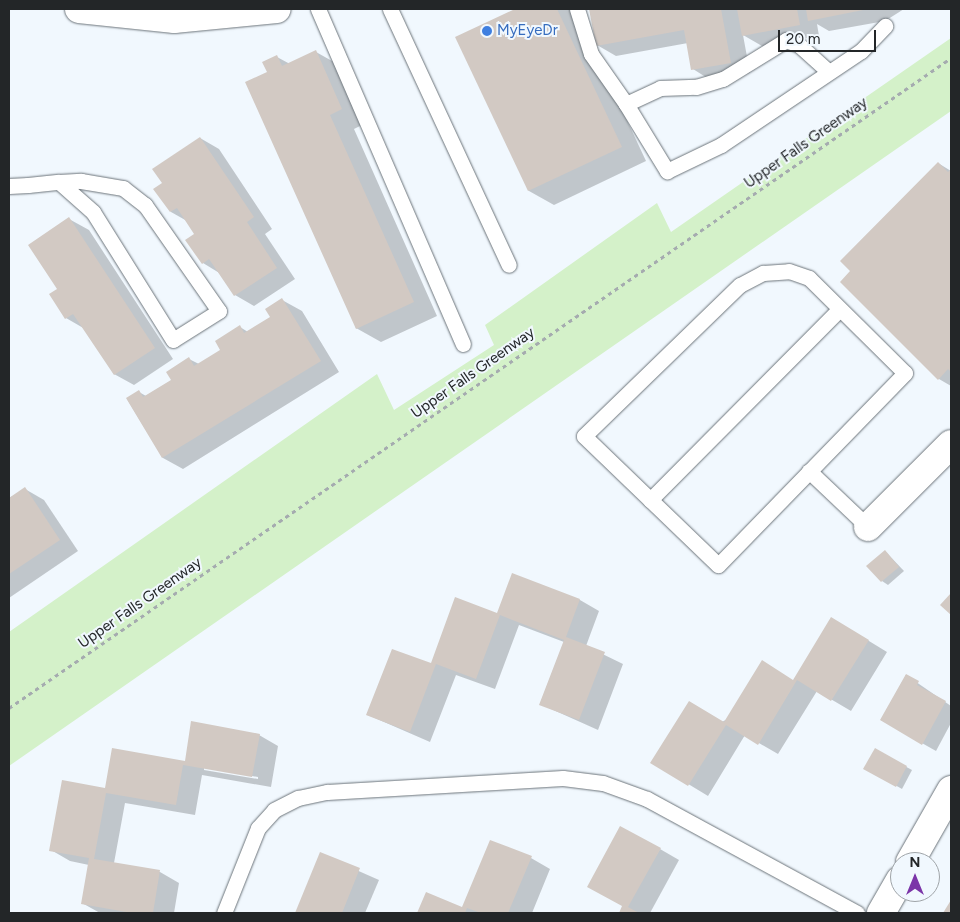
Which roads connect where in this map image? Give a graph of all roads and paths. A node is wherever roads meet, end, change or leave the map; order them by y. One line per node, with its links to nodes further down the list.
1 (79, 9): 2 (street)
2 (277, 9)
3 (318, 9): 14 (lane)
4 (390, 9): 12 (lane)
5 (576, 9): 9 (lane)
6 (885, 26): 8 (lane)
7 (951, 58): 19 (path, Upper Falls Greenway)
8 (829, 72): 9 (lane); 9 (lane)
9 (626, 104)
10 (59, 182): 10 (lane); 11 (lane)
11 (9, 186)
12 (509, 265)
13 (840, 309): 16 (lane); 17 (lane); 17 (lane)
14 (463, 344)
15 (951, 444): 18 (street)
16 (809, 471): 17 (lane); 18 (lane)
17 (650, 500)
18 (868, 527)
19 (9, 708)
20 (951, 790): 21 (street)
21 (916, 852)
22 (890, 897): 25 (street)
23 (224, 913): 24 (lane)
24 (857, 913)
25 (881, 913)

